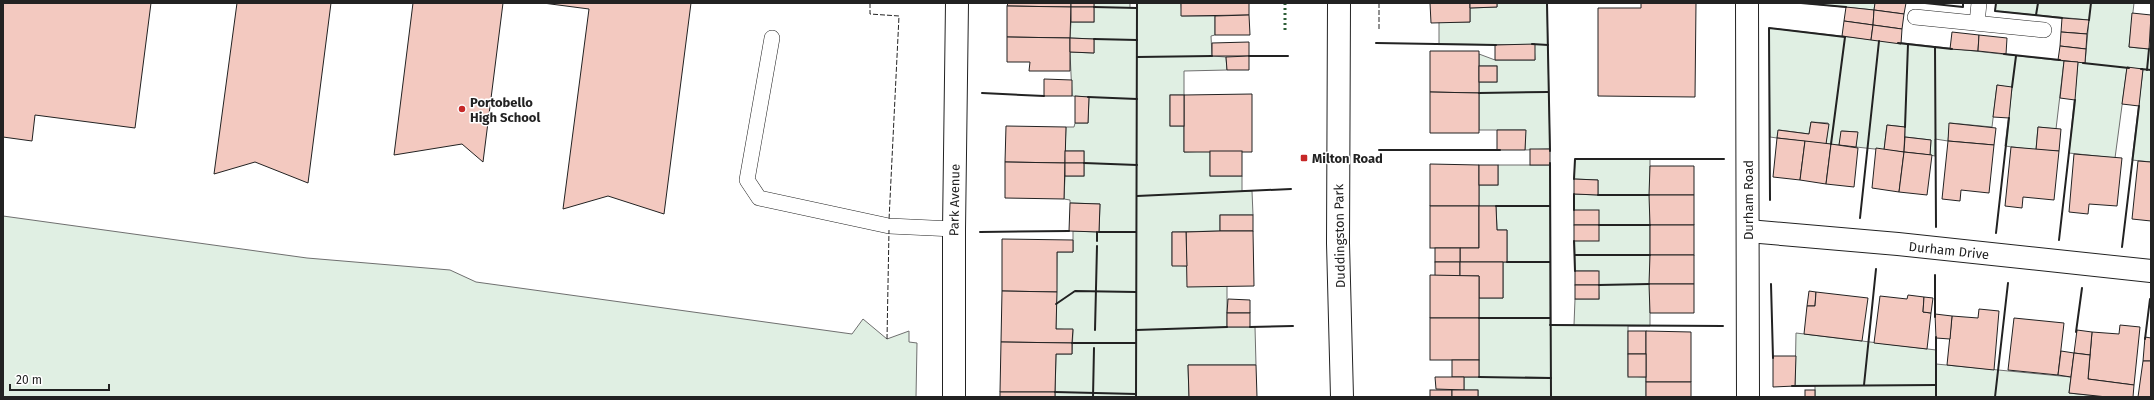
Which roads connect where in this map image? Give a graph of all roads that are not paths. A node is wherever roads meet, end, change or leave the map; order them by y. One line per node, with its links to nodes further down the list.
1 (957, 3): 9 (street, Park Avenue)
2 (1339, 3): 13 (street, Duddingston Park)
3 (1747, 3): 10 (street, Durham Road)
4 (1979, 3): 6 (lane)
5 (1914, 17): 6 (lane)
6 (1977, 23): 7 (lane)
7 (2044, 30)
8 (772, 38): 9 (lane)
9 (954, 229): 12 (street, Park Avenue)
10 (1748, 230): 11 (street, Durham Drive); 14 (street, Durham Road)
11 (2151, 271)
12 (954, 397)
13 (1342, 397)
14 (1748, 397)

